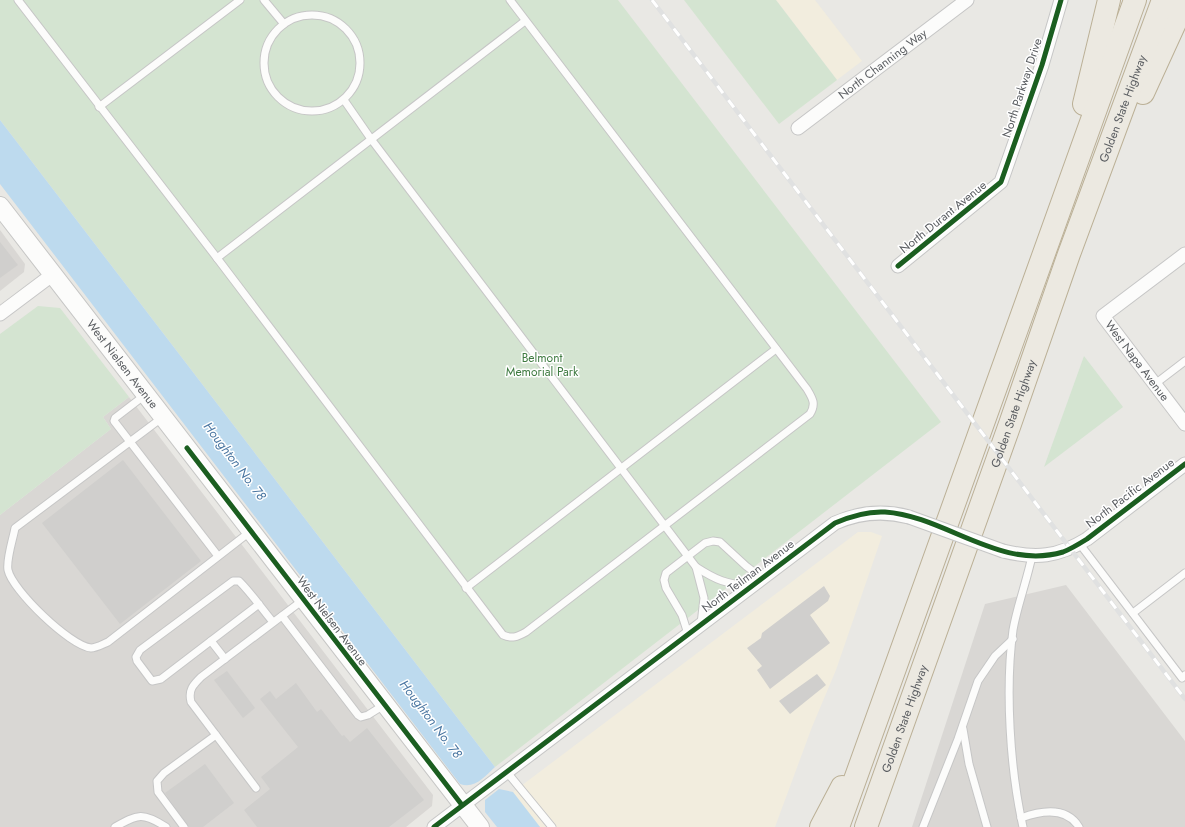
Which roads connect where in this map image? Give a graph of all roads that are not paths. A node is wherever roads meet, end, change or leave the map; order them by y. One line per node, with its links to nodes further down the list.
1 (18, 0): 14 (lane)
2 (240, 0): 14 (lane)
3 (264, 0): 12 (lane)
4 (510, 0): 11 (lane)
5 (967, 0): 15 (street, North Channing Way)
6 (1061, 0): 17 (street, North Parkway Drive)
7 (1109, 0): 19 (highway)
8 (1135, 0): 19 (highway)
9 (1163, 0): 20 (highway, Golden State Highway)
10 (1185, 1): 20 (highway)
11 (526, 21): 16 (lane); 26 (lane)
12 (284, 24): 13 (lane); 13 (lane)
13 (344, 100): 16 (lane)
14 (99, 106): 22 (lane)
15 (798, 128)
16 (371, 139): 22 (lane); 34 (lane)
17 (1001, 182): 23 (street, North Durant Avenue)
18 (0, 206): 24 (street, West Nielsen Avenue)
19 (1057, 214): 60 (highway)
20 (1069, 254): 55 (highway, Golden State Highway)
21 (1185, 254): 28 (street, West Napa Avenue)
22 (217, 258): 45 (lane)
23 (898, 266)
24 (52, 275): 25 (street); 29 (street, West Nielsen Avenue)
25 (0, 314)
26 (776, 349): 34 (lane); 35 (lane)
27 (1185, 361): 28 (lane)
28 (1155, 384): 31 (street, West Napa Avenue)
29 (146, 395): 30 (street, West Nielsen Avenue); 32 (lane)
30 (163, 417): 32 (lane); 36 (street, West Nielsen Avenue)
31 (1185, 424)
32 (130, 442): 38 (lane); 38 (lane)
33 (1185, 464): 37 (street, North Pacific Avenue)
34 (621, 468): 35 (lane); 45 (lane)
35 (664, 526): 39 (lane); 45 (lane)
36 (251, 531): 38 (lane); 46 (street, West Nielsen Avenue)
37 (1083, 541): 40 (street, North Teilman Avenue); 48 (lane)
38 (218, 556)
39 (688, 556): 41 (lane); 43 (lane); 52 (lane)
40 (1032, 556): 43 (street, North Teilman Avenue, bridge); 53 (lane)
41 (696, 566): 44 (lane); 51 (lane)
42 (1185, 573): 48 (lane)
43 (762, 578): 44 (street, North Teilman Avenue)
44 (752, 586): 51 (street, North Teilman Avenue)
45 (466, 588)
46 (304, 600): 49 (lane); 58 (street, West Nielsen Avenue)
47 (259, 604): 50 (lane); 54 (lane); 54 (lane)
48 (1133, 613): 57 (lane)
49 (282, 616): 50 (lane); 58 (lane)
50 (274, 622): 56 (lane)
51 (701, 624): 52 (street, North Teilman Avenue)
52 (688, 634): 62 (street, North Teilman Avenue)
53 (1012, 639): 59 (lane); 65 (lane)
54 (211, 641): 56 (lane)
55 (930, 651): 74 (highway, Golden State Highway); 75 (highway)
56 (225, 659): 61 (lane)
57 (1185, 675)
58 (384, 705): 64 (street, West Nielsen Avenue)
59 (963, 727): 76 (lane); 77 (lane)
60 (872, 733): 72 (highway); 73 (highway)
61 (216, 735): 63 (lane); 68 (lane)
62 (506, 771): 64 (street, North Teilman Avenue); 71 (lane)
63 (256, 788)
64 (462, 805): 69 (street, North Teilman Avenue); 70 (street, West Nielsen Avenue)
65 (1021, 818): 78 (lane); 79 (lane)
66 (115, 827): 67 (lane)
67 (166, 827)
68 (184, 827)
69 (434, 827)
70 (480, 827)
71 (552, 827)
72 (821, 827)
73 (838, 827)
74 (866, 827)
75 (874, 827)
76 (923, 827)
77 (987, 827)
78 (1022, 827)
79 (1079, 827)

